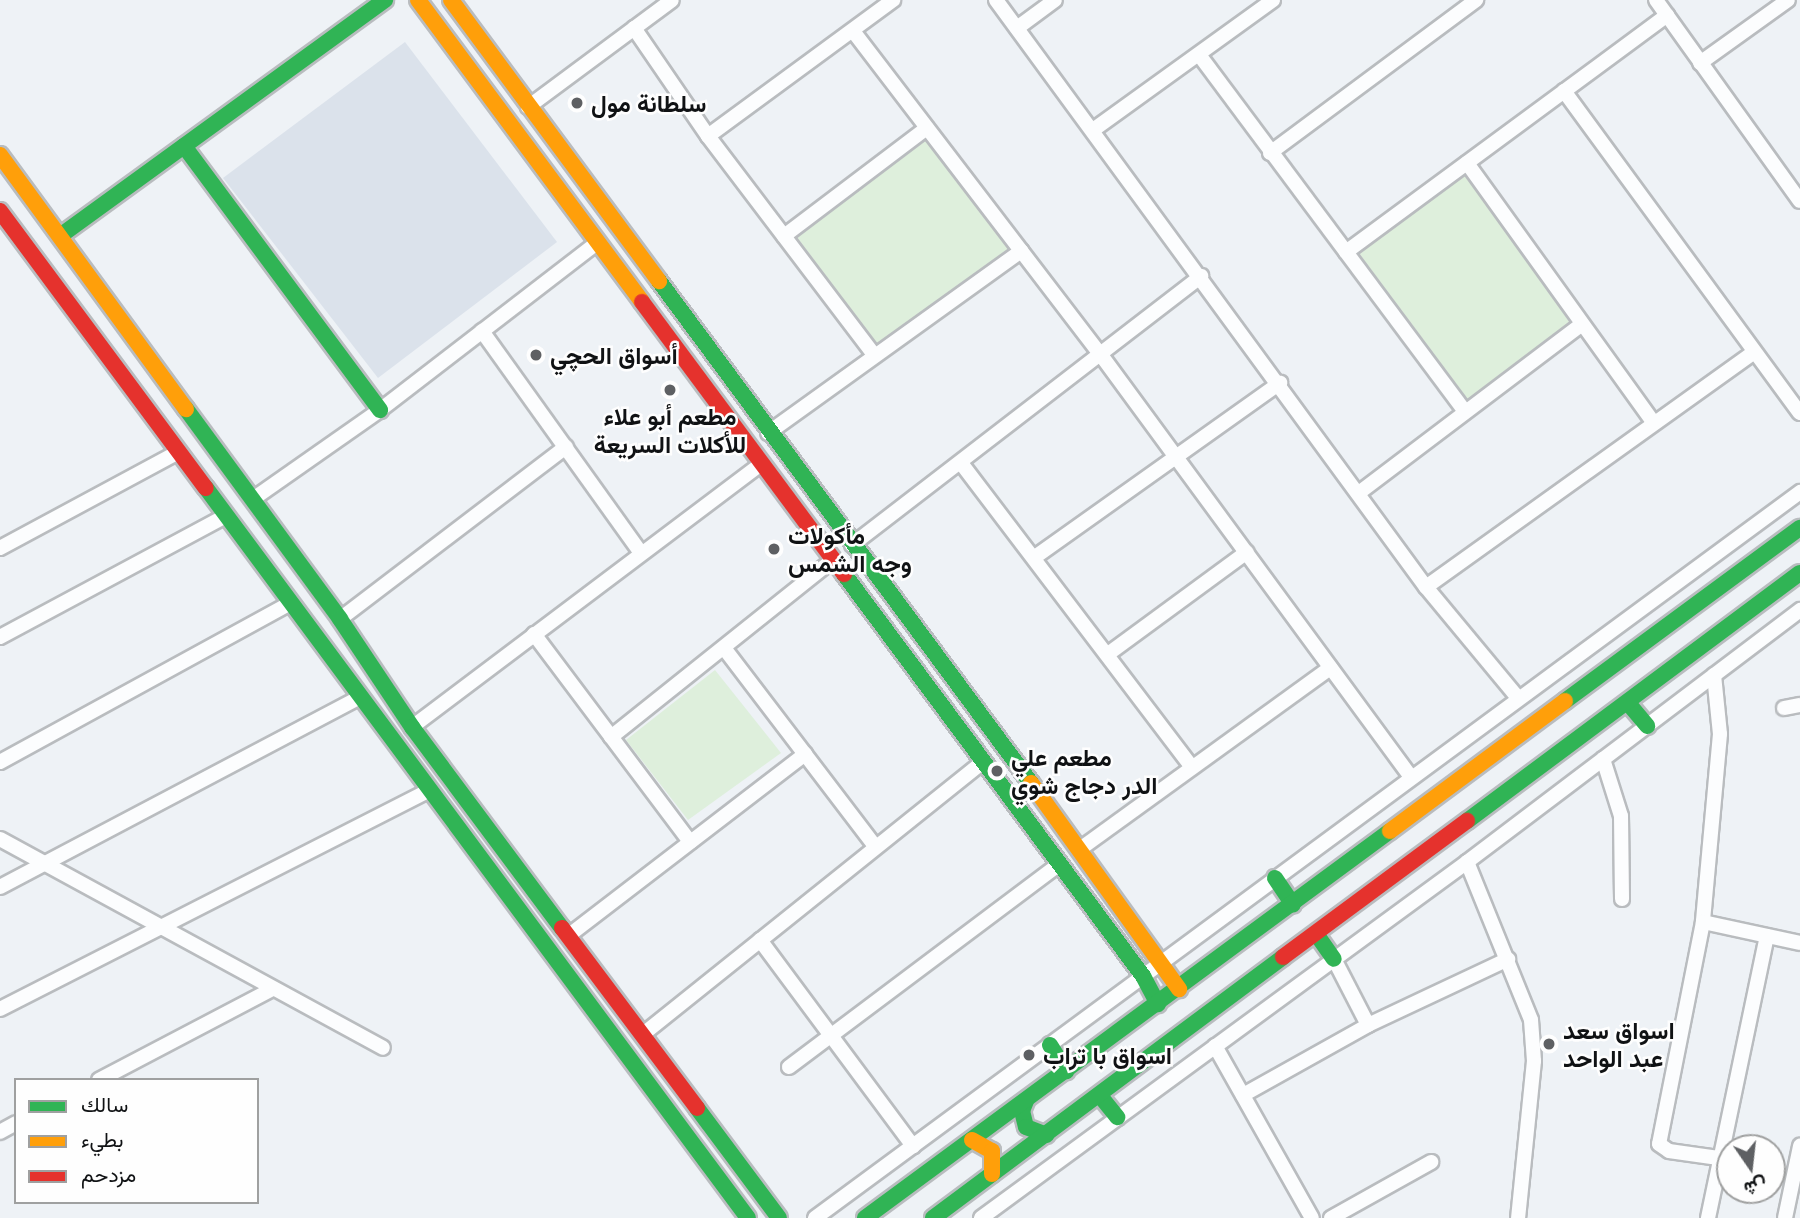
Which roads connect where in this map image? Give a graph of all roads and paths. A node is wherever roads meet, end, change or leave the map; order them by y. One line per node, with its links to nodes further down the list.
1 (385, 0): 23 (street)
2 (418, 0): 31 (street)
3 (451, 0): 19 (street)
4 (672, 0): 13 (street)
5 (893, 0): 15 (street)
6 (996, 0): 14 (street)
7 (1055, 0): 14 (street)
8 (1273, 0): 16 (street)
9 (1476, 0): 24 (street)
10 (1656, 0): 12 (street)
11 (1788, 0): 17 (street)
12 (1667, 15): 17 (street); 18 (street)
13 (634, 28): 19 (street); 22 (street)
14 (1017, 28): 21 (street)
15 (853, 31): 20 (street); 22 (street)
16 (1200, 56): 21 (street); 24 (street)
17 (1700, 63): 27 (street)
18 (1564, 91): 26 (street); 42 (street)
19 (528, 107): 34 (street)
20 (927, 128): 30 (street); 32 (street)
21 (1093, 130): 36 (street)
22 (708, 136): 30 (street)
23 (184, 146): 29 (street); 45 (street)
24 (1270, 153): 33 (street)
25 (0, 155): 29 (street)
26 (1467, 163): 33 (street); 39 (street)
27 (1800, 201)
28 (0, 211): 51 (street)
29 (60, 236): 57 (street)
30 (784, 236): 41 (street)
31 (597, 243): 35 (street); 40 (street)
32 (1021, 251): 41 (street); 43 (street)
33 (1346, 252): 46 (street)
34 (638, 259): 35 (street); 37 (street)
35 (620, 275): 38 (street)
36 (1201, 276): 43 (street); 44 (street)
37 (665, 294): 38 (street); 49 (street)
38 (646, 309): 54 (street)
39 (1581, 326): 46 (street); 48 (street)
40 (482, 331): 45 (street); 50 (street)
41 (873, 353): 49 (street)
42 (1753, 353): 47 (street); 48 (street)
43 (1101, 355): 52 (street); 53 (street)
44 (1280, 383): 52 (street); 55 (street)
45 (380, 410): 57 (street)
46 (1465, 411): 55 (street)
47 (1800, 413)
48 (1654, 423): 68 (street)
49 (768, 433): 60 (street)
50 (566, 447): 63 (street); 73 (street)
51 (178, 453): 58 (street); 61 (street)
52 (1175, 455): 62 (street); 64 (street)
53 (961, 463): 60 (street); 64 (street)
54 (761, 464): 63 (street); 65 (street)
55 (1360, 492): 68 (street)
56 (1800, 492): 82 (street)
57 (253, 499): 73 (street)
58 (226, 516): 70 (street); 75 (street)
59 (1800, 528): 66 (street)
60 (852, 545): 102 (street)
61 (0, 548)
62 (1247, 552): 78 (street); 79 (street)
63 (641, 553): 74 (street)
64 (1035, 557): 78 (street)
65 (833, 560): 77 (street); 92 (street)
66 (1742, 572): 69 (street); 72 (street)
67 (1800, 573): 69 (street)
68 (1426, 587): 82 (street)
69 (1765, 600): 76 (street)
70 (291, 603): 81 (street); 91 (street)
71 (1800, 610): 80 (street)
72 (1686, 613): 76 (street); 96 (street)
73 (340, 619): 87 (street)
74 (534, 634): 87 (street); 88 (street)
75 (0, 637)
76 (1707, 642): 83 (street)
77 (723, 648): 88 (street); 89 (street)
78 (1108, 654): 93 (street)
79 (1330, 668): 93 (street); 94 (street)
80 (1714, 675): 86 (street); 111 (street)
81 (360, 697): 95 (street); 103 (street)
82 (1518, 698): 94 (street)
83 (1628, 703): 86 (street); 97 (street)
84 (1800, 705): 85 (street)
85 (1784, 708)
86 (1647, 726): 90 (street)
87 (412, 727): 114 (street)
88 (611, 737): 99 (street)
89 (805, 754): 99 (street); 101 (street)
90 (1603, 759): 104 (street); 109 (street)
91 (0, 762)
92 (984, 762): 101 (street); 105 (street)
93 (1192, 767): 102 (street)
94 (1411, 777): 107 (street)
95 (429, 790): 112 (street); 150 (street)
96 (1430, 804): 97 (street); 100 (street)
97 (1454, 833): 106 (street)
98 (0, 839): 103 (street)
99 (690, 842): 114 (street)
100 (1381, 842): 106 (street); 110 (street)
101 (875, 846): 116 (street)
102 (1080, 849): 120 (street)
103 (46, 862): 108 (street); 112 (street)
104 (1467, 862): 118 (street); 119 (street)
105 (1059, 864): 121 (street); 128 (street)
106 (1401, 872): 113 (street)
107 (1275, 878): 110 (street); 120 (street)
108 (0, 887)
109 (1622, 900)
110 (1293, 905): 123 (street)
111 (1703, 922): 115 (street); 144 (street)
112 (157, 929): 122 (street); 125 (street)
113 (1317, 935): 118 (street); 136 (street)
114 (568, 936): 127 (street)
115 (1768, 936): 117 (street); 139 (street)
116 (760, 940): 127 (street); 128 (street)
117 (1800, 943)
118 (1334, 959): 126 (street); 130 (street)
119 (1508, 959): 126 (street); 157 (street)
120 (1163, 961): 121 (street); 123 (street)
121 (1143, 976): 124 (street); 129 (street)
122 (272, 989): 131 (street); 134 (street)
123 (1179, 989): 124 (street)
124 (1158, 1004): 133 (street)
125 (0, 1009)
126 (1368, 1025): 135 (street)
127 (642, 1035): 151 (street)
128 (832, 1035): 132 (street); 142 (street)
129 (1050, 1045): 133 (street); 142 (street)
130 (1215, 1046): 135 (street); 138 (street)
131 (383, 1048)
132 (789, 1068)
133 (1066, 1071): 137 (street)
134 (103, 1078)
135 (1243, 1094): 149 (street)
136 (1101, 1097): 138 (street); 140 (street)
137 (1026, 1101): 140 (street); 141 (street)
138 (1117, 1117): 155 (street)
139 (1724, 1134)
140 (1047, 1135): 146 (street)
141 (972, 1140): 146 (street); 153 (street)
142 (913, 1146): 152 (street)
143 (1800, 1146): 148 (street)
144 (1716, 1158)
145 (1431, 1161): 156 (street)
146 (992, 1174): 154 (street)
147 (1716, 1176): 158 (street)
148 (1790, 1213)
149 (1310, 1217)
150 (748, 1218)
151 (779, 1218)
152 (815, 1218)
153 (865, 1218)
154 (933, 1218)
155 (981, 1218)
156 (1331, 1218)
157 (1518, 1218)
158 (1709, 1218)

